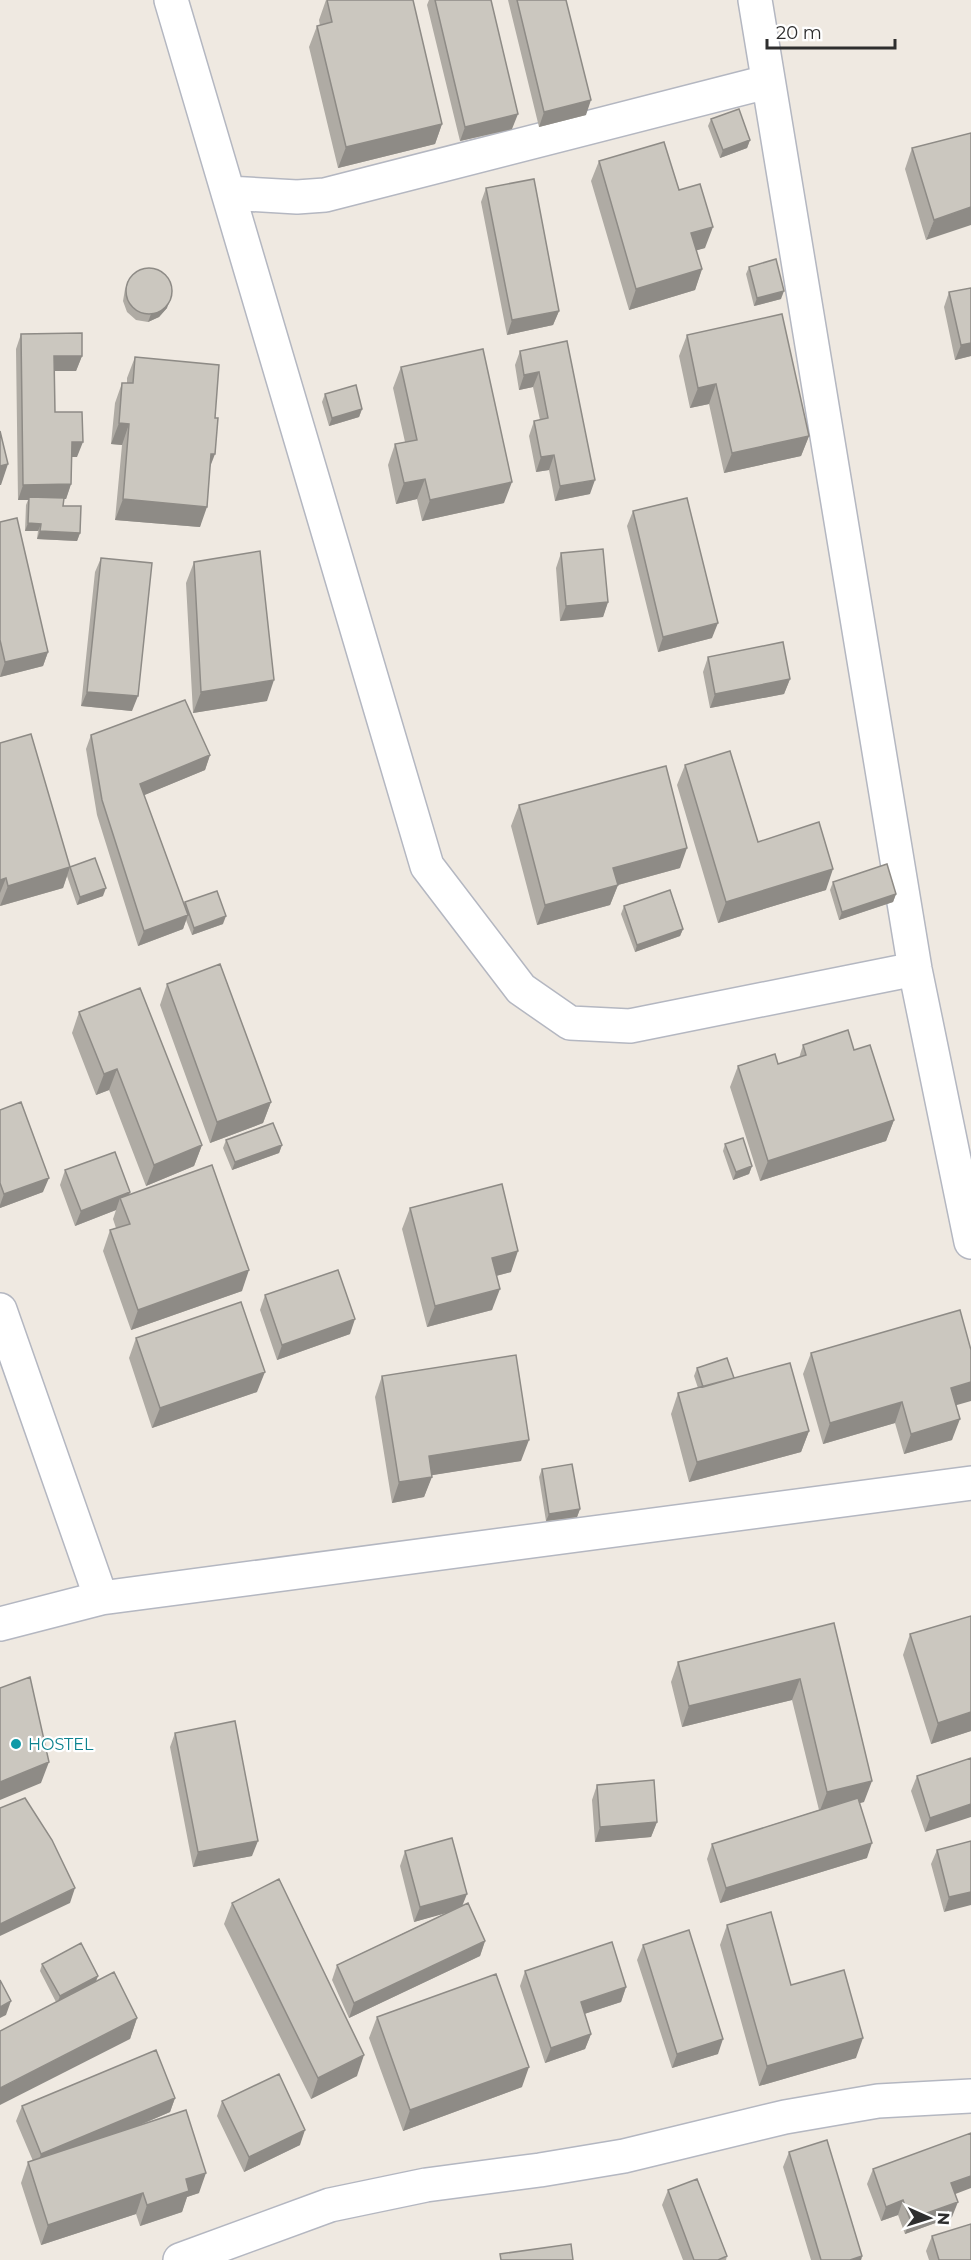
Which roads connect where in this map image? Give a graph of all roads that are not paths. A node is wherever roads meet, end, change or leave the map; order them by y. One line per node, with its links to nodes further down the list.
1 (171, 0): 4 (street)
2 (755, 0): 3 (street)
3 (767, 82): 4 (street); 5 (street)
4 (228, 193): 5 (street)
5 (915, 969): 6 (street)
6 (971, 1242)
7 (0, 1310): 9 (street)
8 (971, 1483): 9 (street)
9 (101, 1598): 10 (street)
10 (0, 1624)
11 (971, 2096): 12 (street)
12 (180, 2260)

